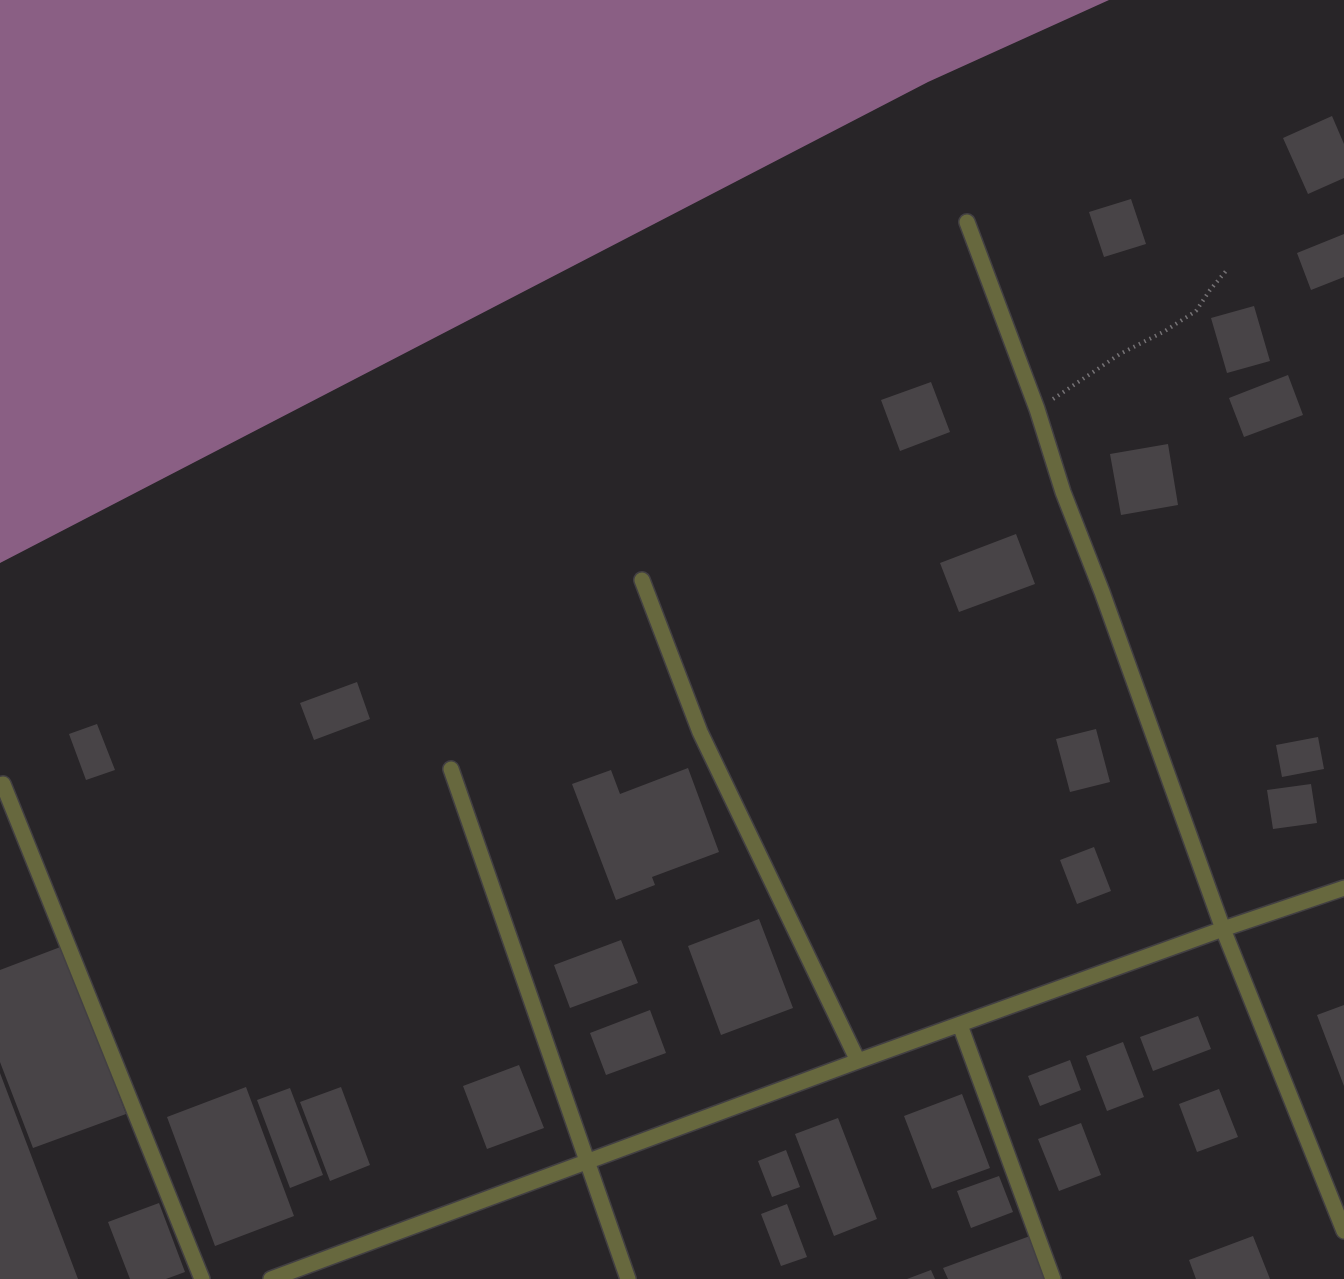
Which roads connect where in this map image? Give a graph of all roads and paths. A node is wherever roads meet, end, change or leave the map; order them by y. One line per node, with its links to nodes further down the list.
1 (967, 222): 3 (street)
2 (1226, 272): 3 (path)
3 (1037, 409): 8 (street)
4 (642, 580): 10 (street)
5 (451, 769): 11 (street)
6 (3, 784): 13 (street)
7 (1344, 888): 8 (street)
8 (1223, 929): 9 (street); 12 (street)
9 (960, 1025): 10 (street); 16 (street)
10 (858, 1061): 11 (street)
11 (587, 1162): 14 (street); 15 (street)
12 (1344, 1231)
13 (202, 1279)
14 (271, 1279)
15 (628, 1279)
16 (1053, 1279)

